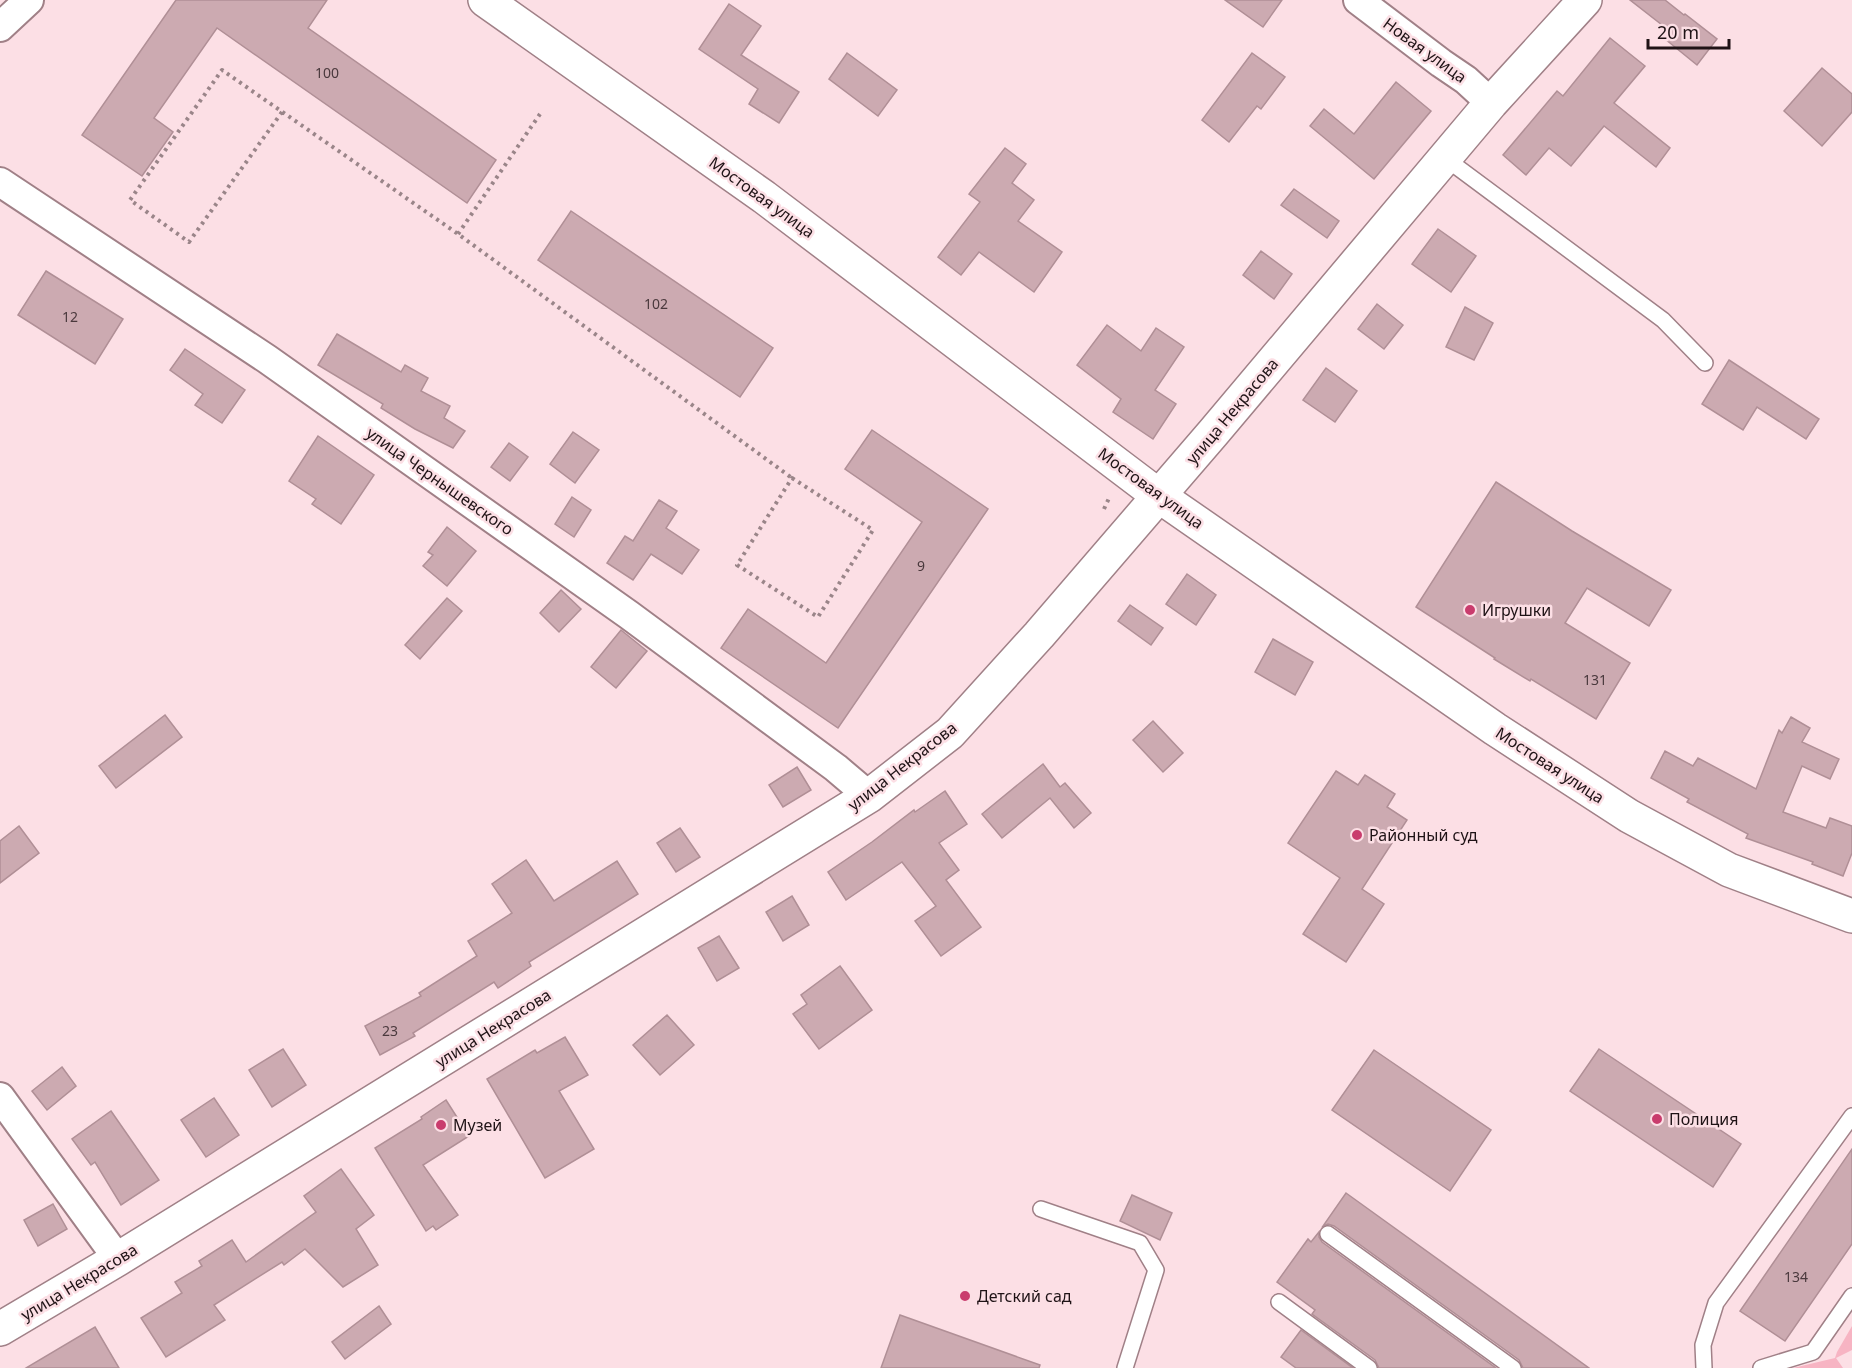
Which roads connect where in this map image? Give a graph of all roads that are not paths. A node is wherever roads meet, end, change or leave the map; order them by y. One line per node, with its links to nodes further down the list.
1 (29, 0): 5 (street)
2 (485, 0): 10 (street, Мостовая улица)
3 (1358, 0): 6 (street, Новая улица)
4 (1585, 0): 6 (street, улица Некрасова)
5 (0, 27)
6 (1491, 103): 7 (street, улица Некрасова)
7 (1445, 158): 9 (lane); 10 (street, улица Некрасова)
8 (0, 182): 11 (street, улица Чернышевского)
9 (1705, 363)
10 (1159, 496): 11 (street, улица Некрасова); 12 (street, Мостовая улица)
11 (869, 796): 17 (street, улица Некрасова)
12 (1852, 916)
13 (0, 1097): 17 (street)
14 (1852, 1116): 24 (lane)
15 (1041, 1209): 21 (lane)
16 (1328, 1234): 23 (lane)
17 (118, 1259): 20 (street, улица Некрасова)
18 (1852, 1296): 25 (lane)
19 (1279, 1302): 22 (lane)
20 (0, 1329)
21 (1125, 1368)
22 (1369, 1368)
23 (1513, 1368)
24 (1704, 1368)
25 (1761, 1368)

